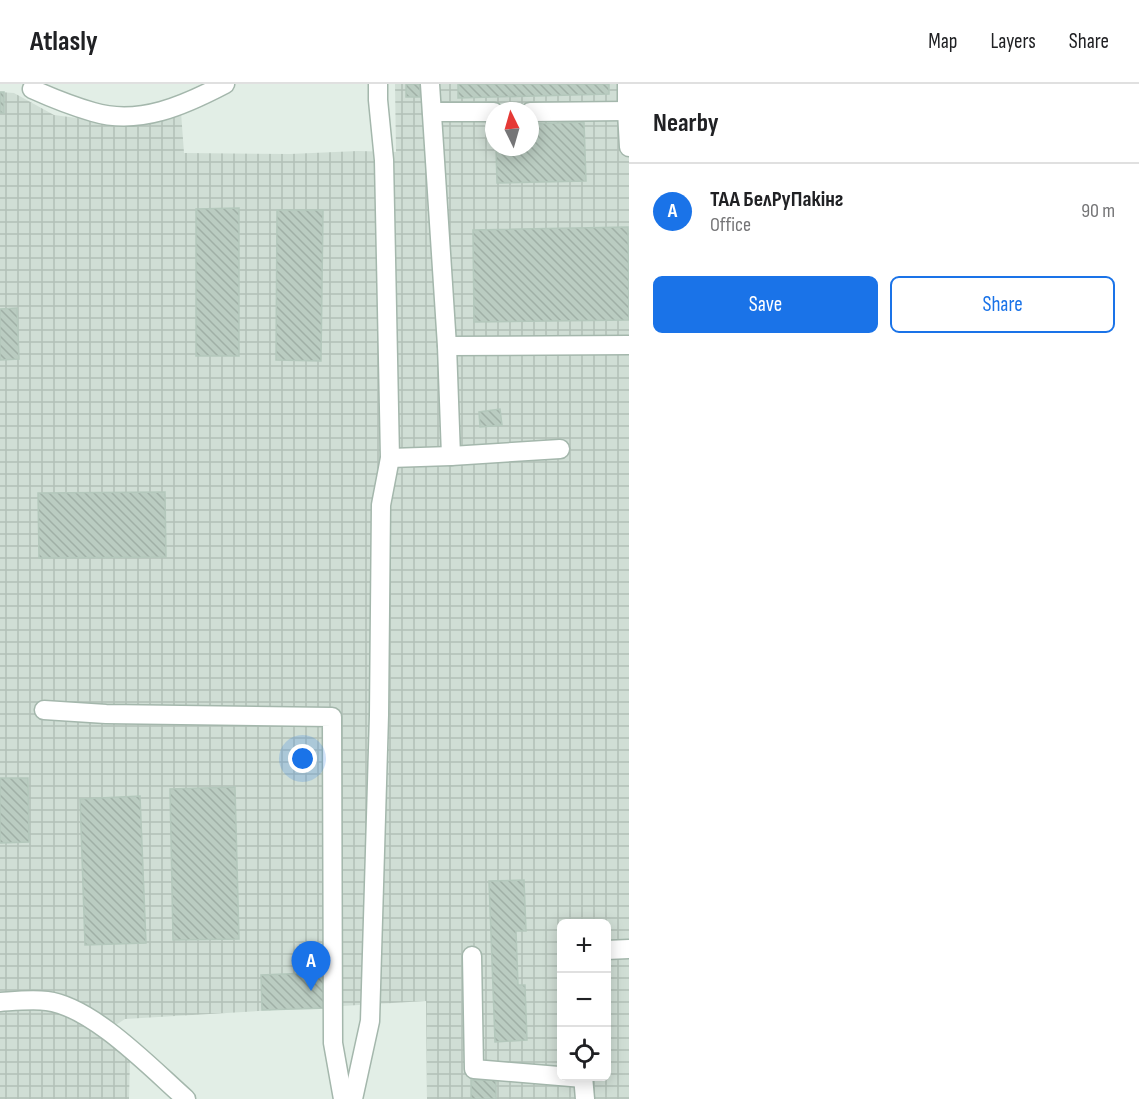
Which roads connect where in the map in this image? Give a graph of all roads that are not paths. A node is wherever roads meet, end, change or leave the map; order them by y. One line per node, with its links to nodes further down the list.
1 (225, 84): 5 (street)
2 (378, 84): 15 (street)
3 (430, 84): 7 (street)
4 (627, 84): 6 (street)
5 (32, 89)
6 (627, 111): 9 (street); 10 (street)
7 (432, 112): 8 (street); 12 (street)
8 (485, 112)
9 (539, 112)
10 (629, 147)
11 (629, 345): 12 (street)
12 (447, 346): 14 (street)
13 (560, 448): 14 (street)
14 (451, 456): 15 (street)
15 (390, 458): 25 (street)
16 (44, 710): 24 (street)
17 (629, 949): 18 (street)
18 (611, 950)
19 (472, 956): 21 (street)
20 (0, 1002): 23 (street)
21 (557, 1076)
22 (583, 1081): 26 (street)
23 (186, 1099)
24 (343, 1099)
25 (353, 1099)
26 (585, 1099)

